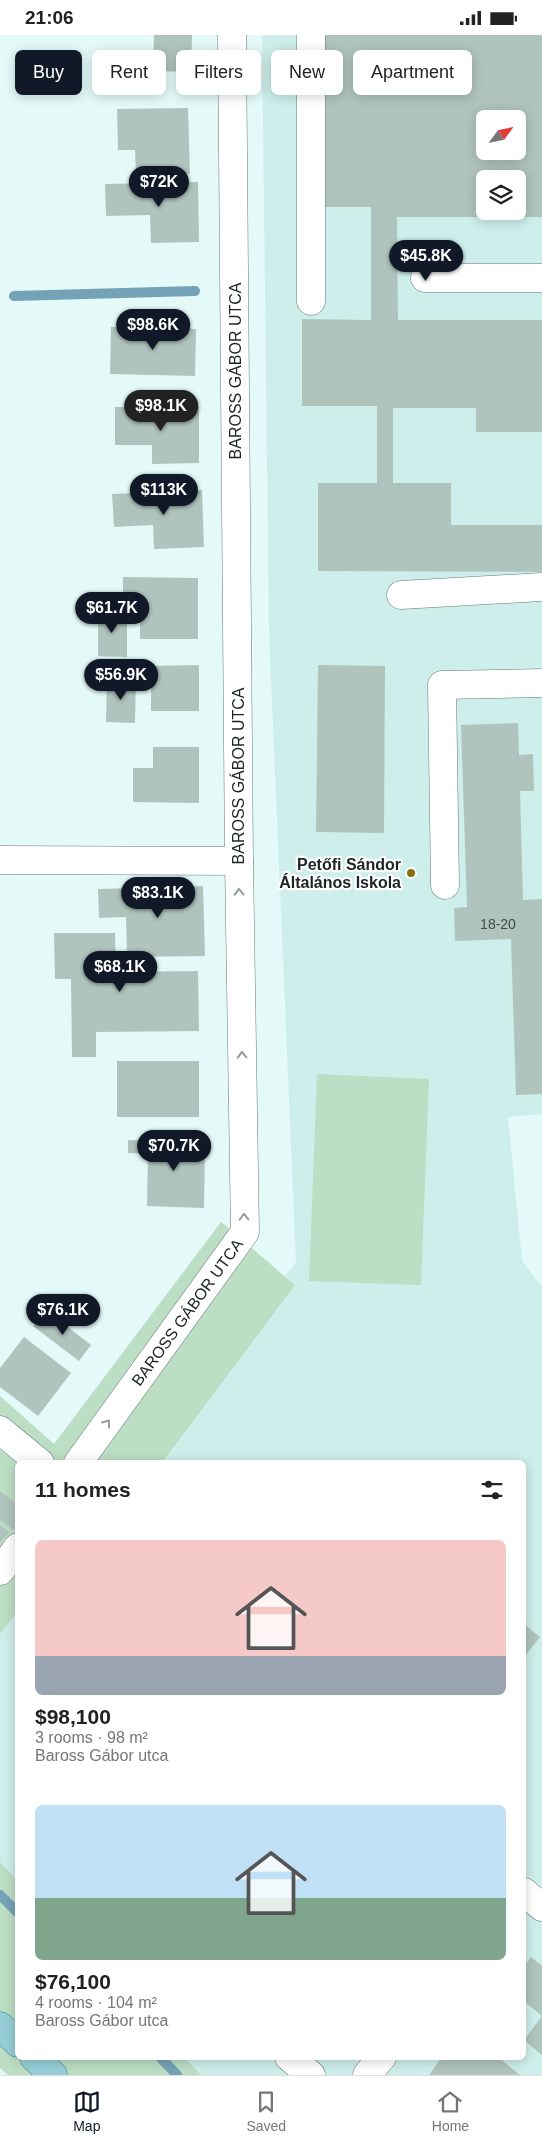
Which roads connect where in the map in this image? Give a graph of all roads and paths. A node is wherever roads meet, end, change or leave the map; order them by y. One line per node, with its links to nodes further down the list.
1 (232, 35): 10 (street, BAROSS GÁBOR UTCA)
2 (311, 35): 5 (street)
3 (542, 278): 4 (street)
4 (425, 279)
5 (311, 301)
6 (542, 587): 7 (street)
7 (401, 595)
8 (542, 683): 11 (street)
9 (0, 859): 10 (street)
10 (239, 861): 14 (street, BAROSS GÁBOR UTCA, one-way to 10)
11 (445, 885)
12 (1, 1431): 13 (street)
13 (36, 1460)
14 (80, 1460)
15 (15, 1551): 16 (street)
16 (0, 1571)
17 (526, 1894): 18 (street)
18 (542, 1907)
19 (0, 2026): 20 (main road)
20 (15, 2040)
21 (37, 2060): 24 (main road)
22 (293, 2060): 25 (street)
23 (380, 2060): 26 (street)
24 (53, 2075)
25 (311, 2075)
26 (367, 2075)

